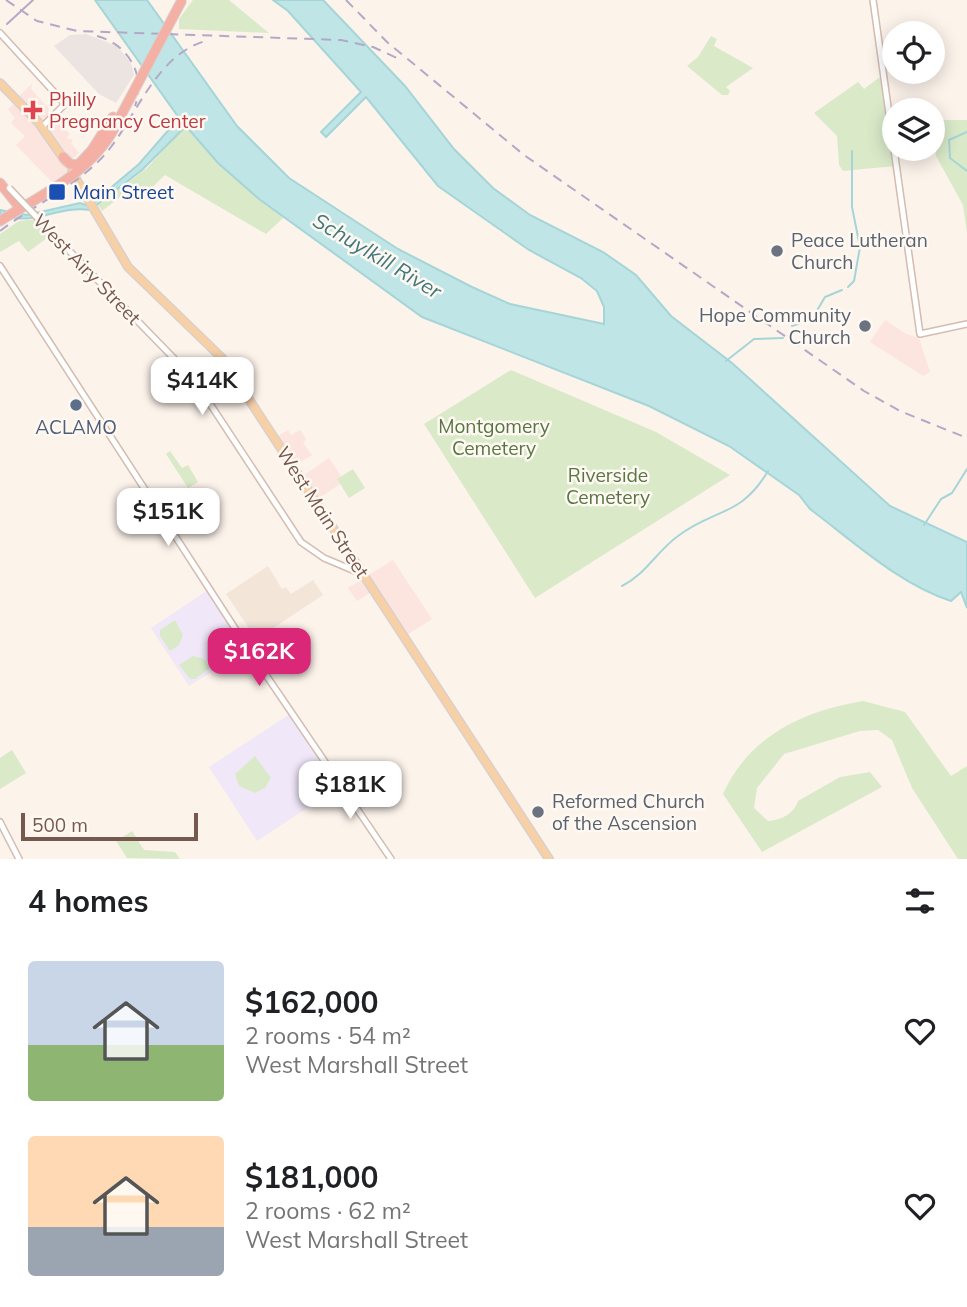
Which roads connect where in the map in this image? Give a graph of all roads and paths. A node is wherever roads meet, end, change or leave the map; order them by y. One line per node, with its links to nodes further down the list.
1 (180, 0): 7 (highway, bridge)
2 (873, 0): 12 (street)
3 (0, 34): 5 (street)
4 (0, 83): 5 (main road)
5 (42, 127): 6 (main road)
6 (63, 157): 7 (highway)
7 (74, 170): 9 (highway); 13 (main road, West Main Street)
8 (3, 183): 9 (highway); 13 (street, West Airy Street, bridge)
9 (17, 210): 10 (highway)
10 (0, 221)
11 (0, 267): 16 (street)
12 (967, 324)
13 (363, 575): 17 (main road, West Main Street)
14 (0, 822): 15 (street)
15 (19, 859)
16 (391, 859)
17 (549, 859)

